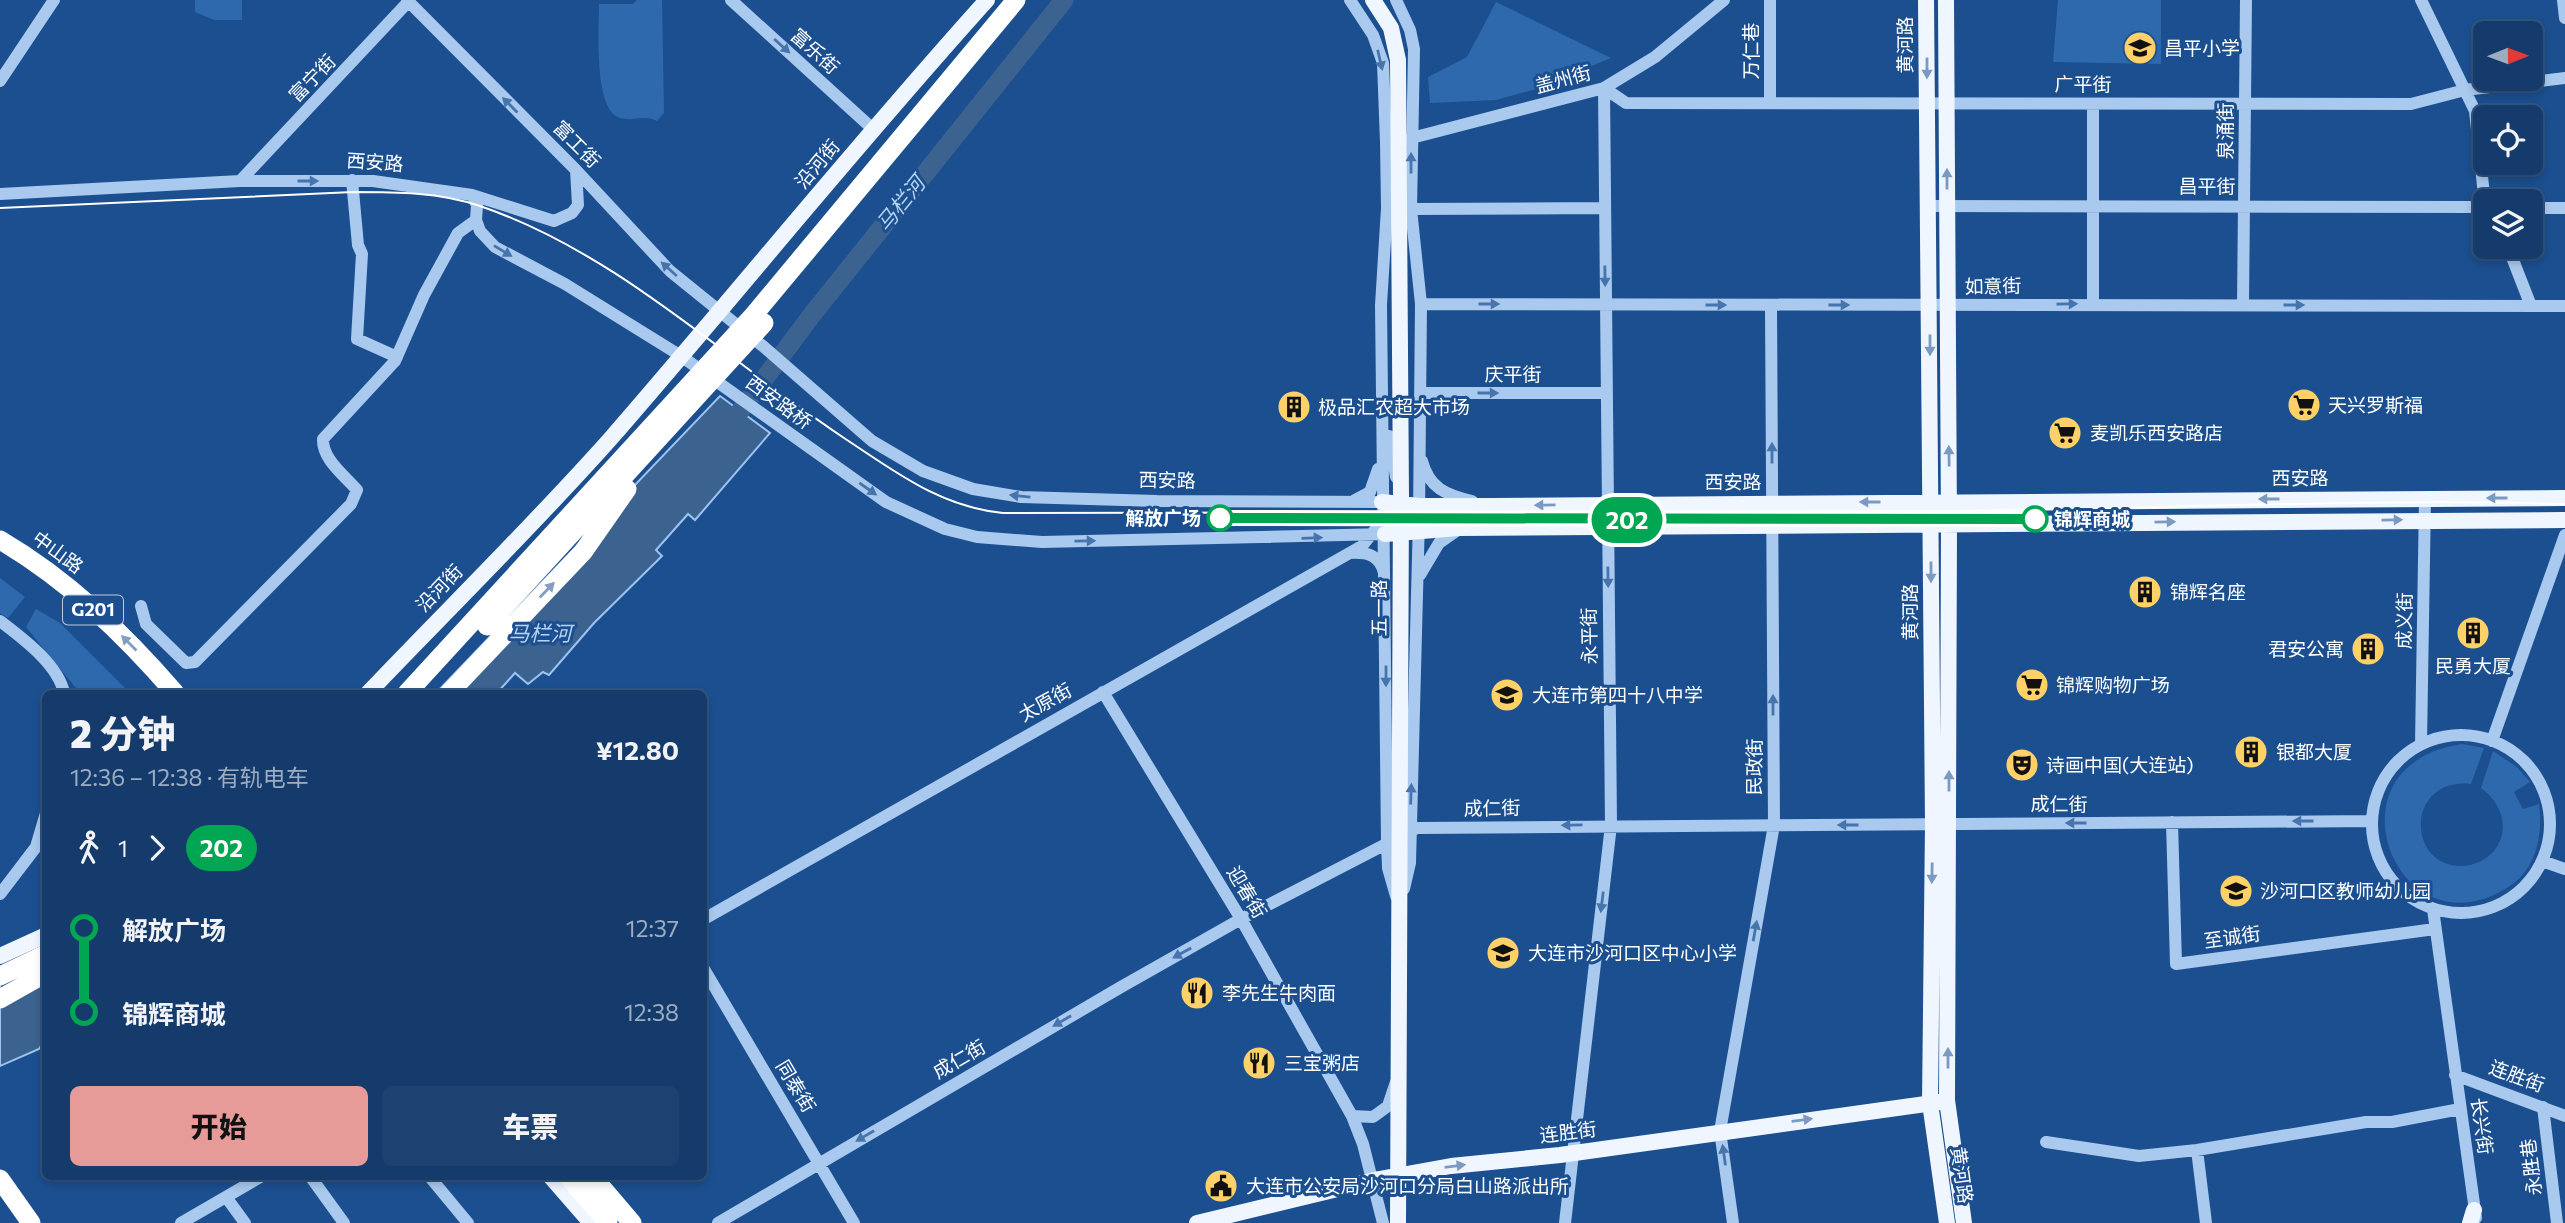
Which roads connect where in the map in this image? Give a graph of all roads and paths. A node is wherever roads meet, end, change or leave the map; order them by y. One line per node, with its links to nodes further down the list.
1 (54, 0): 19 (street)
2 (409, 0): 30 (street, 富工街, one-way to 2); 32 (street, 富宁街)
3 (732, 0): 27 (street, 富乐街, one-way to 27)
4 (987, 0): 27 (main road, 沿河街)
5 (1016, 0): 97 (highway)
6 (1028, 0): 65 (highway)
7 (1350, 0): 29 (street, one-way to 29)
8 (1373, 0): 66 (main road, 五一路)
9 (1396, 0): 28 (street)
10 (1724, 0): 20 (street, 盖州街)
11 (1770, 0): 22 (street, 万仁巷)
12 (1926, 0): 23 (main road, 黄河路, one-way to 23)
13 (1945, 0): 24 (main road, 黄河路)
14 (2246, 0): 26 (street, 泉涌街)
15 (2421, 0): 21 (street)
16 (2563, 0): 17 (street)
17 (2565, 18)
18 (2565, 78): 21 (street, 广平街)
19 (0, 81)
20 (1604, 88): 22 (street, 广平街); 28 (street, 盖州街); 42 (street, 永平街)
21 (2465, 90): 26 (street, 广平街); 33 (street)
22 (1770, 103): 23 (street, 广平街)
23 (1927, 103): 24 (street, 广平街); 37 (main road, 黄河路)
24 (1946, 103): 25 (street, 广平街); 38 (main road, 黄河路, one-way to 24)
25 (2093, 104): 26 (street, 广平街); 36 (street)
26 (2245, 104): 39 (street, 泉涌街)
27 (874, 130): 57 (main road, 沿河街)
28 (1411, 139): 29 (street, 盖州街); 45 (street, one-way to 28)
29 (1386, 142): 41 (street)
30 (576, 170): 35 (street, 西安路); 57 (street, 富工街, one-way to 30)
31 (352, 180): 32 (street, 西安路, one-way to 31); 35 (street, 西安路); 59 (street)
32 (240, 181): 34 (street, 西安路)
33 (2483, 189)
34 (0, 194)
35 (472, 195): 46 (street)
36 (2095, 205): 38 (street, 昌平街); 39 (street, 昌平街); 50 (street)
37 (1928, 206): 38 (street, 昌平街); 53 (main road, 黄河路)
38 (1947, 206): 54 (main road, 黄河路)
39 (2244, 206): 40 (street, 昌平街); 52 (street, 泉涌街)
40 (2473, 207)
41 (1387, 208): 63 (street); 66 (street)
42 (1605, 208): 45 (street); 49 (street, 永平街, one-way to 49)
43 (2543, 208): 44 (street)
44 (2565, 208)
45 (1411, 209): 48 (street); 66 (street)
46 (476, 220): 58 (street, one-way to 58); 59 (street)
47 (2513, 259): 55 (street)
48 (1421, 304): 49 (street, 如意街, one-way to 49); 60 (street)
49 (1606, 304): 51 (street, 如意街, one-way to 51); 61 (street, 永平街)
50 (2093, 304): 52 (street, 如意街); 54 (street, 如意街, one-way to 50)
51 (1771, 305): 53 (street, 如意街, one-way to 53); 74 (street, 民政街, one-way to 51)
52 (2244, 305): 55 (street, 如意街, one-way to 55)
53 (1930, 306): 54 (street, 如意街); 71 (main road, 黄河路, one-way to 71)
54 (1948, 306): 72 (main road, 黄河路, one-way to 54)
55 (2531, 306): 56 (street, 如意街)
56 (2565, 306)
57 (722, 312): 58 (main road, 沿河街); 62 (street, 西安路桥)
58 (681, 356): 85 (street, 西安路桥, one-way to 85); 95 (main road, 沿河街); 96 (main road, 沿河街)
59 (397, 358): 91 (street)
60 (1420, 393): 61 (street, 庆平街, one-way to 61); 64 (street)
61 (1606, 393): 73 (street, 永平街)
62 (839, 414): 69 (street, 西安路, one-way to 62)
63 (1382, 441): 69 (street); 70 (street)
64 (1419, 451): 75 (street); 76 (street)
65 (643, 459): 98 (highway); 99 (highway, one-way to 65)
66 (1401, 497): 109 (main road, 五一路)
67 (2425, 498): 68 (main road, 西安路, one-way to 67); 72 (main road, 西安路, one-way to 72); 77 (street, 成义街)
68 (2565, 498)
69 (1350, 502): 70 (street, 西安路)
70 (1382, 502): 75 (main road, 西安路); 85 (street)
71 (1931, 502): 72 (main road, 西安路); 74 (main road, 西安路, one-way to 74); 80 (main road, 黄河路)
72 (1949, 502): 79 (main road, 黄河路)
73 (1607, 503): 74 (main road, 西安路); 76 (main road, 西安路, one-way to 76); 81 (street, 永平街)
74 (1772, 503): 82 (street, 民政街)
75 (1419, 506): 76 (main road, 西安路); 84 (street); 85 (street, 太原街)
76 (1492, 506)
77 (2425, 519): 78 (main road); 79 (main road, one-way to 77); 102 (street, 成义街)
78 (2565, 520)
79 (1950, 525): 80 (main road); 105 (main road, 黄河路, one-way to 79)
80 (1931, 526): 82 (main road); 105 (main road, 黄河路, one-way to 105)
81 (1608, 527): 82 (main road); 83 (main road); 106 (street, 永平街, one-way to 106)
82 (1772, 527): 107 (street, 民政街, one-way to 82)
83 (1459, 528): 84 (main road); 90 (street)
84 (1418, 533): 85 (main road); 90 (street)
85 (1379, 535): 88 (street, 太原街); 89 (street)
86 (2565, 535): 101 (street)
87 (0, 540): 94 (highway, 中山路 / G201, one-way to 87)
88 (1350, 553): 89 (street); 100 (street, 太原街)
89 (1385, 578): 109 (street, one-way to 109)
90 (1417, 596): 109 (street, one-way to 90)
91 (141, 606)
92 (0, 621): 93 (street)
93 (62, 690)
94 (172, 690)
95 (371, 690)
96 (385, 690)
97 (410, 690)
98 (427, 690)
99 (452, 690)
100 (1103, 692): 114 (street, 太原街); 115 (street, 迎春街)
101 (2492, 741): 102 (street); 110 (street)
102 (2421, 744): 103 (street)
103 (2372, 821): 104 (street, 成仁街, one-way to 104); 113 (street)
104 (2172, 822): 105 (street, 成仁街, one-way to 105); 116 (street, 至诚街)
105 (1941, 824): 107 (street, 成仁街, one-way to 107); 128 (main road, 黄河路, one-way to 105); 129 (main road, 黄河路, one-way to 129)
106 (1611, 825): 107 (street, 成仁街); 109 (street, 成仁街, one-way to 109); 137 (street, 永平街, one-way to 137)
107 (1774, 825): 134 (street, 民政街, one-way to 107)
108 (42, 827): 112 (street)
109 (1398, 837): 115 (street, 成仁街); 126 (main road, 五一路)
110 (2542, 861): 111 (street); 113 (street)
111 (2565, 869)
112 (0, 894)
113 (2433, 909): 116 (street, 长兴街)
114 (707, 917)
115 (1241, 919): 132 (street, 迎春街); 138 (street, 成仁街, one-way to 138)
116 (2435, 929): 127 (street, 长兴街)
117 (42, 937): 119 (main road)
118 (42, 948): 121 (highway)
119 (0, 956)
120 (42, 956): 124 (highway)
121 (0, 965)
122 (707, 974): 138 (street, 同泰街)
123 (42, 975): 125 (highway)
124 (0, 976)
125 (0, 999)
126 (1398, 1075): 132 (street); 139 (main road, 五一路)
127 (2455, 1075): 130 (street, 连胜街); 131 (street, 长兴街)
128 (1947, 1100): 129 (main road, 连胜街); 166 (main road, 黄河路)
129 (1930, 1103): 134 (main road, 连胜街, one-way to 129); 165 (main road, 黄河路)
130 (2543, 1107): 133 (street, 连胜街); 168 (street, 永胜巷)
131 (2460, 1109): 136 (street); 149 (street, 长兴街)
132 (1352, 1116): 147 (street, 迎春街)
133 (2565, 1116)
134 (1720, 1131): 137 (main road, 连胜街); 164 (street, 民政街, one-way to 134)
135 (2046, 1142): 136 (street)
136 (2197, 1150): 167 (street)
137 (1573, 1153): 139 (main road, 连胜街, one-way to 137); 163 (street, 永平街)
138 (820, 1163): 158 (street, 成仁街); 159 (street, 同泰街)
139 (1398, 1176): 147 (main road, 连胜街); 162 (main road, 五一路)
140 (0, 1179): 150 (highway)
141 (255, 1180): 148 (street)
142 (313, 1180): 153 (street)
143 (432, 1180): 154 (street)
144 (553, 1180): 155 (main road)
145 (571, 1180): 156 (highway)
146 (595, 1180): 157 (highway)
147 (1372, 1180): 160 (main road, 连胜街); 161 (street, 迎春街)
148 (226, 1197): 151 (street); 152 (street)
149 (2474, 1219)
150 (32, 1223)
151 (181, 1223)
152 (245, 1223)
153 (344, 1223)
154 (468, 1223)
155 (591, 1223)
156 (608, 1223)
157 (632, 1223)
158 (718, 1223)
159 (853, 1223)
160 (1197, 1223)
161 (1383, 1223)
162 (1398, 1223)
163 (1565, 1223)
164 (1733, 1223)
165 (1947, 1223)
166 (1964, 1223)
167 (2206, 1223)
168 (2557, 1223)

